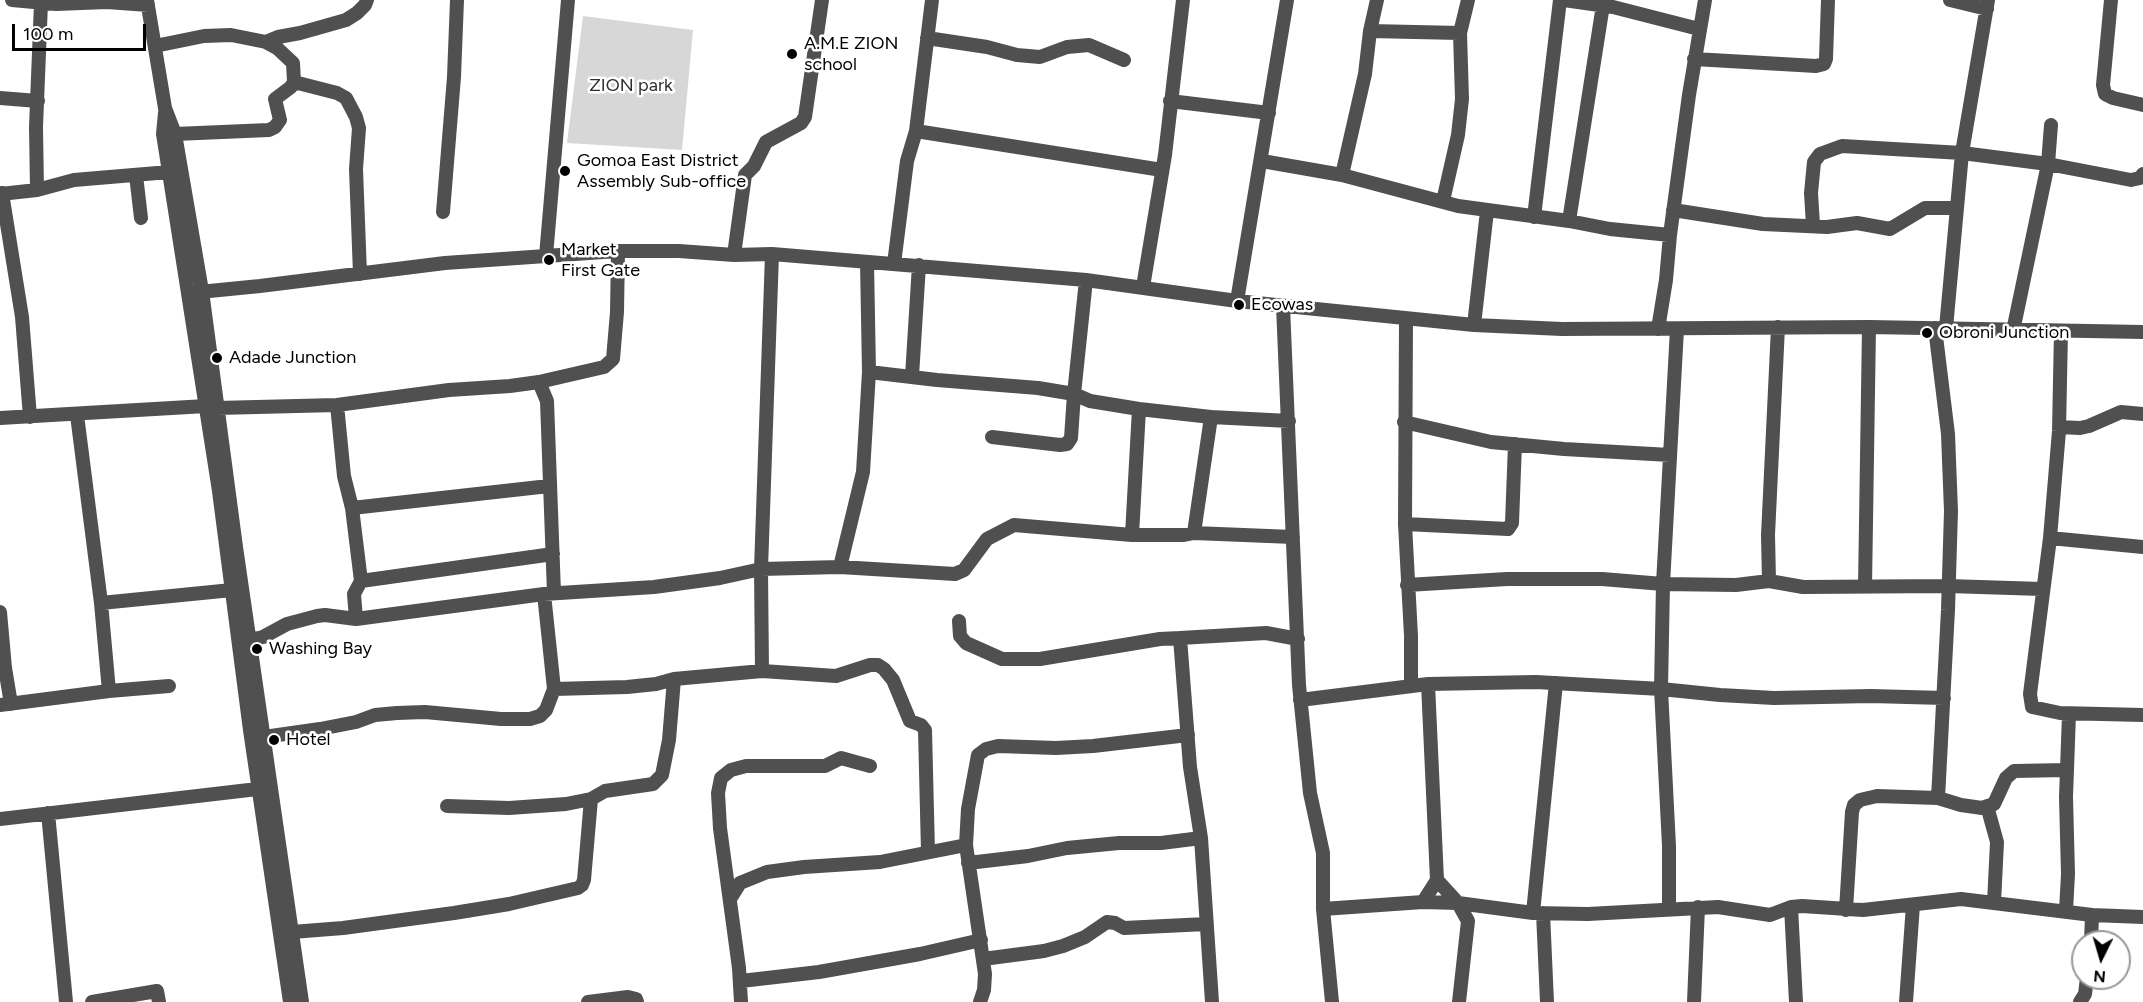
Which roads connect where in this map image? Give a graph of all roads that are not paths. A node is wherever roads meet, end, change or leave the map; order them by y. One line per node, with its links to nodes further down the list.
1 (12, 0): 18 (street)
2 (367, 0): 26 (street)
3 (456, 0): 54 (street)
4 (568, 0): 63 (street)
5 (822, 0): 62 (street)
6 (932, 0): 25 (street)
7 (1182, 0): 33 (street)
8 (1287, 0): 36 (street)
9 (1377, 0): 23 (street)
10 (1468, 0): 24 (street)
11 (1562, 0): 20 (street); 55 (street)
12 (1705, 0): 22 (street)
13 (1828, 0): 28 (street)
14 (1950, 0): 21 (street)
15 (2110, 0): 34 (street)
16 (81, 1): 17 (street); 18 (street)
17 (108, 1): 19 (street)
18 (41, 3): 32 (street)
19 (147, 3): 27 (street)
20 (1603, 5): 22 (street); 57 (street)
21 (1987, 5): 40 (street)
22 (1699, 29): 28 (street)
23 (1370, 31): 24 (street); 47 (street)
24 (1460, 33): 50 (street)
25 (927, 38): 29 (street); 38 (street)
26 (266, 42): 27 (street); 30 (street)
27 (155, 46): 35 (street)
28 (1694, 59): 52 (street)
29 (1124, 60)
30 (294, 82): 39 (street); 67 (street)
31 (0, 98): 32 (street)
32 (38, 101): 48 (street)
33 (1170, 101): 36 (street); 43 (street)
34 (2143, 105)
35 (165, 108): 39 (street); 44 (street)
36 (1269, 113): 41 (street)
37 (2051, 125): 42 (street)
38 (916, 131): 43 (street); 65 (street)
39 (175, 134): 70 (street)
40 (1962, 153): 42 (street); 51 (street); 58 (street)
41 (1262, 161): 47 (street); 71 (street)
42 (2048, 164): 45 (street); 80 (street)
43 (1162, 170): 69 (street)
44 (169, 172): 46 (street); 70 (street)
45 (2143, 174)
46 (136, 175): 48 (street); 56 (street)
47 (1342, 175): 50 (street)
48 (37, 190): 49 (street)
49 (1, 194): 92 (street)
50 (1443, 201): 53 (street)
51 (1957, 208): 58 (street); 77 (street)
52 (1673, 210): 58 (street); 59 (street)
53 (1487, 211): 55 (street); 74 (street)
54 (443, 212)
55 (1534, 217): 57 (street)
56 (141, 218)
57 (1569, 221): 59 (street)
58 (1813, 225)
59 (1670, 235): 78 (street)
60 (618, 251): 62 (street); 63 (street); 85 (street)
61 (772, 254): 62 (street); 64 (street); 111 (street)
62 (734, 255)
63 (546, 256): 67 (street)
64 (867, 262): 65 (street); 83 (street)
65 (894, 264): 66 (street)
66 (919, 266): 68 (street); 84 (street)
67 (360, 274): 70 (street)
68 (1086, 280): 69 (street); 86 (street)
69 (1143, 287): 71 (street)
70 (196, 292): 88 (street)
71 (1237, 301): 72 (street)
72 (1283, 306): 73 (street); 95 (street)
73 (1406, 319): 74 (street); 96 (street)
74 (1474, 325): 78 (street)
75 (1779, 327): 76 (street); 79 (street); 113 (street)
76 (1869, 327): 77 (street); 118 (street)
77 (1941, 328): 80 (street); 117 (street)
78 (1658, 329): 79 (street)
79 (1677, 329): 100 (street)
80 (2013, 331): 81 (street)
81 (2061, 331): 82 (street); 97 (street)
82 (2143, 332)
83 (869, 372): 84 (street); 110 (street)
84 (912, 376): 86 (street)
85 (539, 382): 87 (street); 101 (street)
86 (1074, 393): 89 (street); 98 (street)
87 (338, 405): 88 (street); 102 (street)
88 (212, 407): 91 (street); 120 (street); 129 (street)
89 (1139, 409): 93 (street); 105 (street)
90 (2143, 414): 97 (street)
91 (77, 415): 92 (street); 123 (street)
92 (30, 417): 94 (street)
93 (1211, 417): 95 (street); 104 (street)
94 (0, 418)
95 (1289, 421): 106 (street)
96 (1404, 422): 99 (street); 103 (street)
97 (2060, 427): 107 (street)
98 (992, 436)
99 (1515, 444): 100 (street); 103 (street)
100 (1670, 455): 114 (street)
101 (549, 486): 102 (street); 109 (street)
102 (352, 508): 112 (street)
103 (1405, 524): 115 (street)
104 (1194, 533): 105 (street); 106 (street)
105 (1132, 535): 110 (street)
106 (1293, 537): 128 (street)
107 (2050, 538): 108 (street); 119 (street)
108 (2143, 547)
109 (553, 554): 112 (street); 121 (street)
110 (840, 567): 111 (street)
111 (761, 569): 121 (street); 130 (street)
112 (361, 581): 125 (street)
113 (1769, 581): 116 (street); 118 (street)
114 (1663, 584): 115 (street); 116 (street); 122 (street)
115 (1407, 585): 135 (street)
116 (1688, 585): 122 (street)
117 (1948, 586): 118 (street); 119 (street); 139 (street)
118 (1865, 587)
119 (2042, 589): 142 (street)
120 (232, 590): 123 (street); 148 (street)
121 (549, 594): 125 (street); 136 (street)
122 (1662, 602): 137 (street)
123 (101, 603): 138 (street)
124 (0, 612): 141 (street)
125 (356, 619): 129 (street)
126 (959, 621): 127 (street)
127 (1180, 638): 128 (street); 144 (street)
128 (1298, 639): 140 (street)
129 (249, 640): 145 (street)
130 (762, 672): 131 (street); 157 (street)
131 (674, 679): 136 (street); 150 (street)
132 (1556, 683): 133 (street); 137 (street); 174 (street)
133 (1428, 684): 135 (street); 160 (street)
134 (169, 686): 138 (street)
135 (1411, 686): 140 (street)
136 (554, 689): 145 (street)
137 (1661, 689): 139 (street); 171 (street)
138 (109, 691): 141 (street)
139 (1944, 698): 149 (street)
140 (1300, 700): 170 (street)
141 (5, 704)
142 (2069, 714): 143 (street); 147 (street)
143 (2143, 715)
144 (1188, 735): 155 (street); 156 (street)
145 (264, 737): 148 (street)
146 (870, 766): 159 (street)
147 (2067, 770): 151 (street); 173 (street)
148 (265, 788): 153 (street); 180 (street); 187 (street)
149 (1938, 798): 151 (street); 172 (street)
150 (591, 799): 152 (street); 180 (street)
151 (1987, 806): 165 (street)
152 (447, 807)
153 (48, 813): 154 (street); 184 (street)
154 (0, 819)
155 (1201, 838): 158 (street); 178 (street)
156 (966, 846): 157 (street); 158 (street)
157 (928, 852): 161 (street)
158 (968, 863): 181 (street)
159 (727, 876): 161 (street); 162 (street)
160 (1437, 880): 163 (street); 164 (street)
161 (740, 883): 162 (street)
162 (730, 899): 183 (street)
163 (1423, 902): 164 (street); 170 (street)
164 (1458, 903): 167 (street); 177 (street)
165 (1994, 903): 166 (street); 173 (street)
166 (1912, 905): 172 (street); 199 (street)
167 (1492, 907): 174 (street); 177 (street)
168 (1698, 908): 169 (street); 171 (street); 197 (street)
169 (1791, 908): 172 (street); 198 (street)
170 (1323, 909): 194 (street)
171 (1669, 909): 174 (street)
172 (1846, 910)
173 (2066, 911): 175 (street)
174 (1538, 913): 196 (street)
175 (2092, 915): 176 (street); 179 (street)
176 (2143, 917)
177 (1468, 921): 195 (street)
178 (1206, 924): 182 (street); 193 (street)
179 (2091, 930)
180 (292, 932): 188 (street)
181 (981, 940): 182 (street); 183 (street)
182 (983, 959): 192 (street)
183 (741, 981): 191 (street)
184 (66, 1002)
185 (92, 1002): 186 (street)
186 (159, 1002)
187 (290, 1002)
188 (302, 1002)
189 (588, 1002): 190 (street)
190 (638, 1002)
191 (741, 1002)
192 (980, 1002)
193 (1212, 1002)
194 (1332, 1002)
195 (1459, 1002)
196 (1547, 1002)
197 (1694, 1002)
198 (1797, 1002)
199 (1906, 1002)

